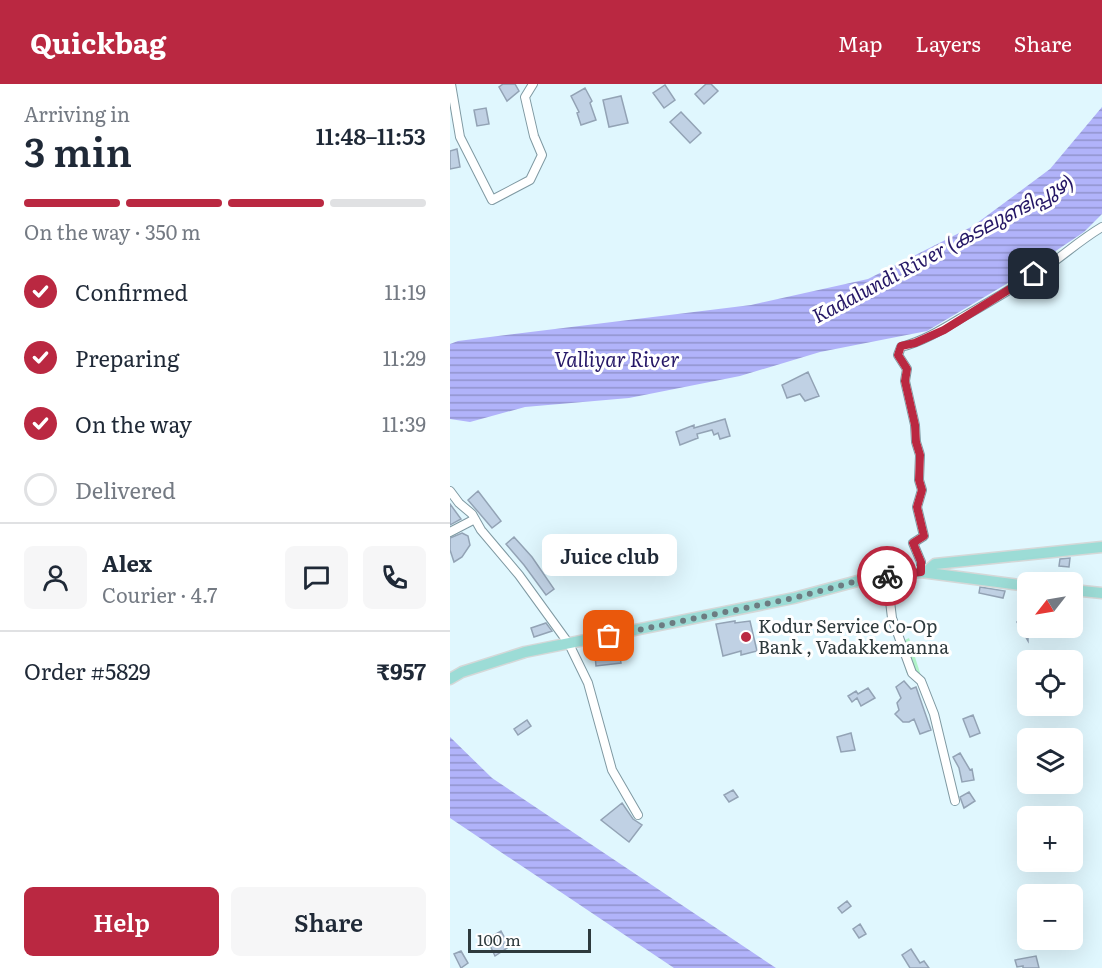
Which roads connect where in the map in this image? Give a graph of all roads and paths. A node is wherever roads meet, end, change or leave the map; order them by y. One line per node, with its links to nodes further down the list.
1 (451, 84): 2 (street)
2 (533, 84)
3 (1102, 227): 8 (street)
4 (450, 491): 5 (street)
5 (475, 519): 6 (street); 13 (street)
6 (450, 532)
7 (1102, 547): 8 (main road)
8 (924, 572): 9 (main road); 10 (main road)
9 (887, 576): 13 (main road); 15 (street)
10 (1017, 585)
11 (1083, 591): 12 (main road)
12 (1102, 593)
13 (569, 644): 14 (main road); 16 (street)
14 (450, 679)
15 (955, 801)
16 (638, 815)

